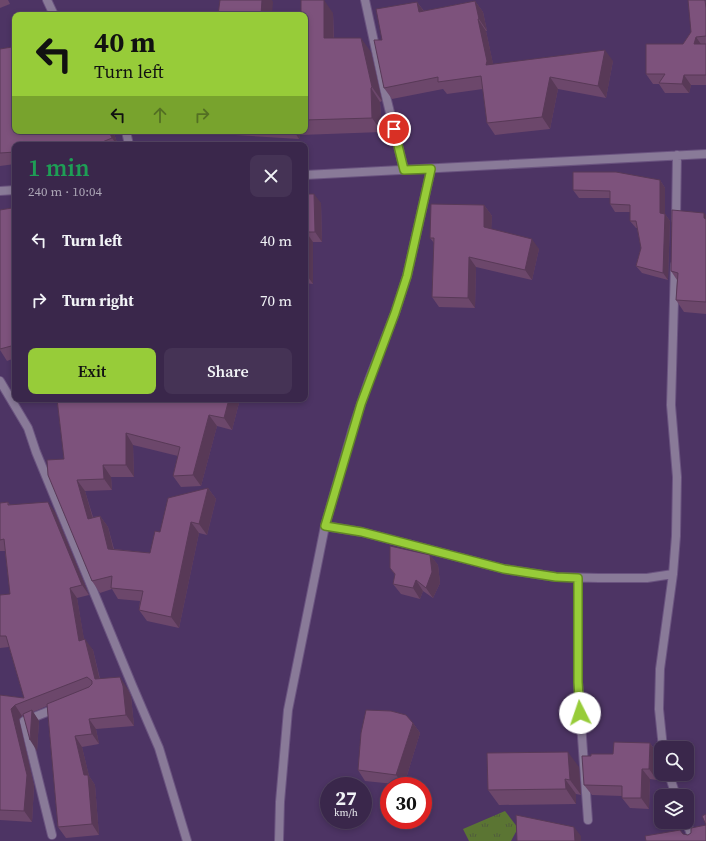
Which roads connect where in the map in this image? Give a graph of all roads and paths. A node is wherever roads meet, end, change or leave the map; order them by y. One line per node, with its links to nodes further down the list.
1 (47, 0): 3 (street)
2 (365, 0): 7 (street)
3 (53, 12)
4 (706, 154): 5 (street)
5 (677, 155): 6 (street); 11 (street)
6 (431, 169): 7 (street); 16 (street)
7 (404, 170): 8 (street)
8 (308, 175)
9 (12, 190): 10 (street)
10 (0, 191)
11 (675, 225)
12 (675, 256): 17 (street)
13 (0, 381): 14 (street)
14 (12, 401)
15 (13, 402): 24 (street)
16 (325, 526): 18 (street); 25 (street)
17 (673, 574): 18 (street); 20 (street)
18 (578, 578): 21 (street)
19 (66, 704): 23 (street)
20 (663, 741)
21 (588, 820)
22 (689, 829): 26 (street)
23 (52, 835)
24 (186, 841)
25 (279, 841)
26 (694, 841)

